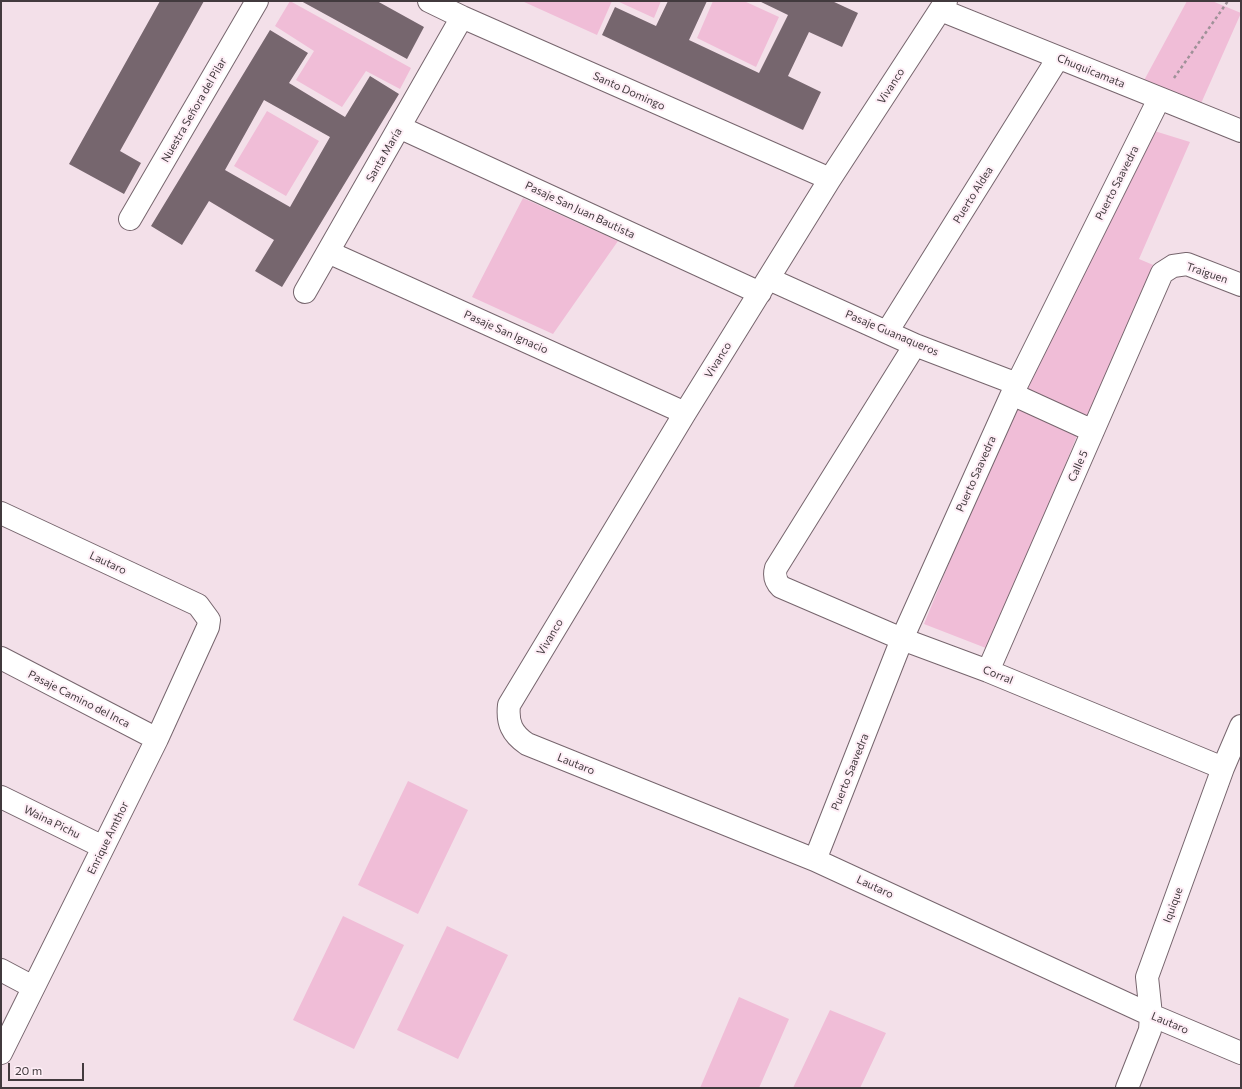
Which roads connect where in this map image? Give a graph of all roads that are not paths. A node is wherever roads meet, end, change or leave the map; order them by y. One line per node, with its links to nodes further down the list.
1 (257, 1): 10 (street, Nuestra Señora del Pilar)
2 (429, 1): 4 (street, Santo Domingo)
3 (943, 6): 5 (street, Chuquicamata); 9 (street, Vivanco)
4 (462, 17): 7 (street, Santa María); 9 (street, Santo Domingo)
5 (1058, 58): 6 (street, Chuquicamata); 16 (street, Puerto Aldea)
6 (1160, 99): 8 (street, Chuquicamata); 18 (street, Puerto Saavedra)
7 (399, 128): 11 (street, Santa María); 14 (street, Pasaje San Juan Bautista)
8 (1241, 132)
9 (830, 179): 14 (street, Vivanco)
10 (130, 219)
11 (328, 252): 15 (street, Santa María); 19 (street, Pasaje San Ignacio)
12 (1173, 266): 13 (street, Traiguen); 20 (street, Calle 5)
13 (1241, 285)
14 (765, 286): 16 (street, Pasaje Guanaqueros); 19 (street, Vivanco)
15 (305, 292)
16 (887, 332): 17 (street, Pasaje Guanaqueros)
17 (915, 345): 18 (street, Pasaje Guanaqueros); 23 (street, Corral)
18 (1014, 389): 20 (street, Pasaje Guanaqueros); 23 (street, Puerto Saavedra)
19 (685, 413): 27 (street, Vivanco)
20 (1093, 431): 25 (street, Calle 5)
21 (1, 513): 22 (street, Lautaro)
22 (209, 620): 28 (street, Enrique Amthor)
23 (902, 639): 25 (street, Corral); 32 (street, Puerto Saavedra)
24 (1, 658): 28 (street, Pasaje Camino del Inca)
25 (988, 670): 29 (street, Corral)
26 (1241, 726): 29 (street, Iquique)
27 (510, 727): 32 (street, Lautaro)
28 (157, 739): 31 (street, Enrique Amthor)
29 (1231, 762): 35 (street, Iquique)
30 (1, 797): 31 (street, Waina Pichu)
31 (103, 847): 34 (street, Enrique Amthor)
32 (815, 860): 35 (street, Lautaro)
33 (1, 970): 34 (street)
34 (34, 986): 36 (street, Enrique Amthor)
35 (1151, 1015): 37 (street, Lautaro); 38 (street, Iquique)
36 (1, 1053)
37 (1241, 1053)
38 (1127, 1088)

